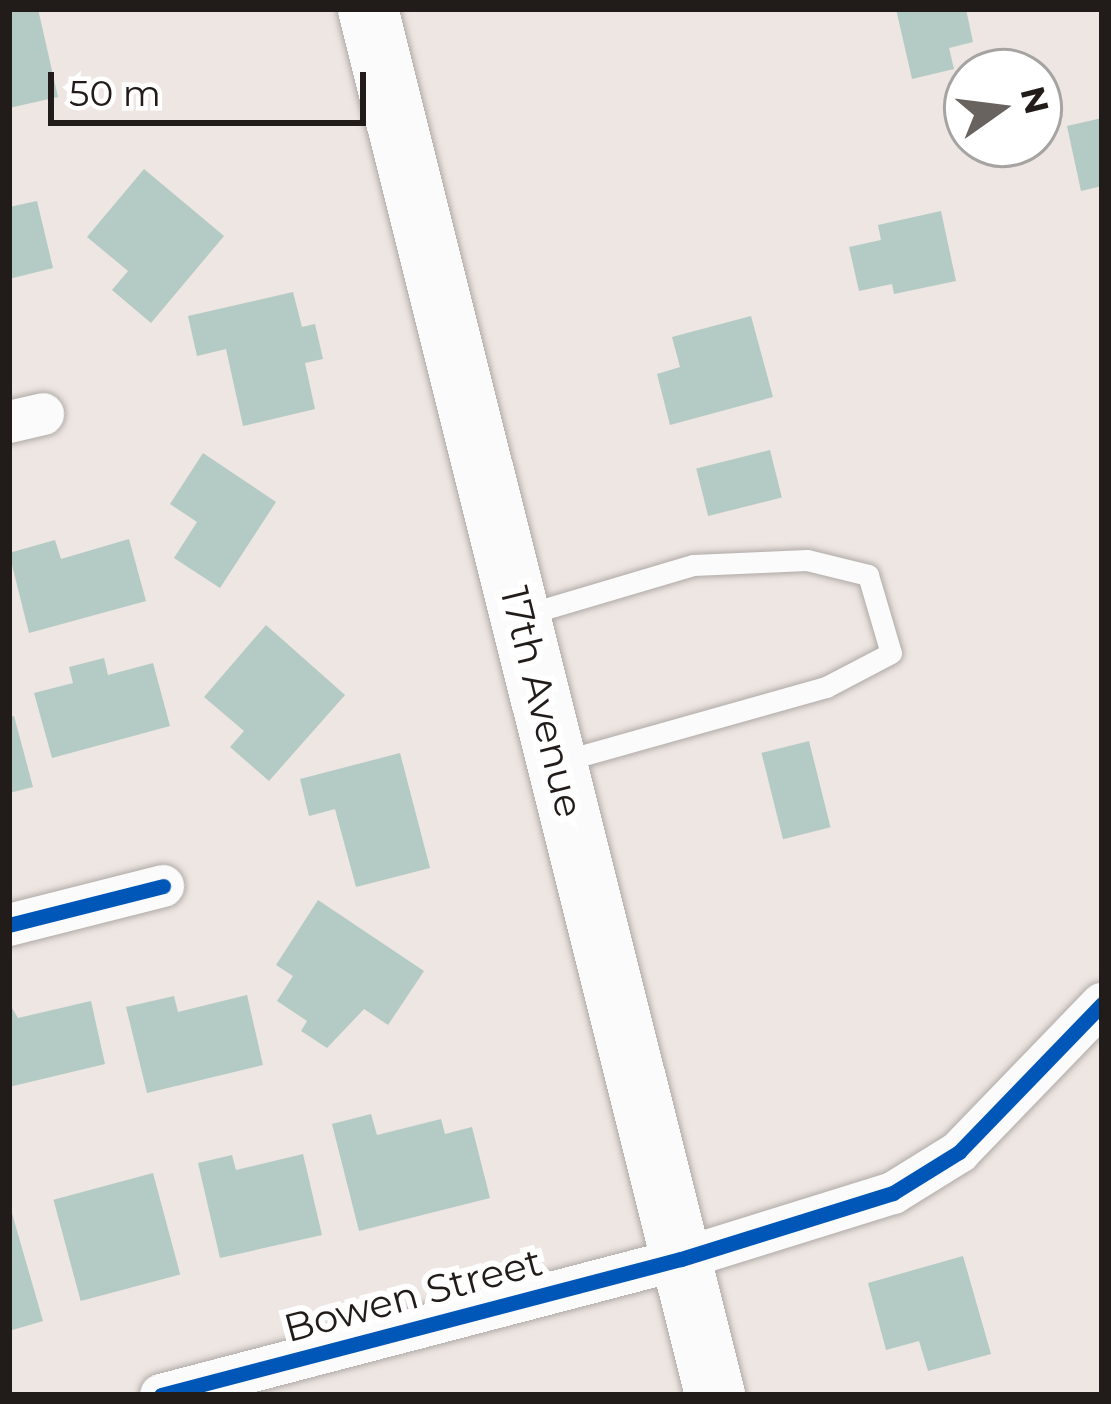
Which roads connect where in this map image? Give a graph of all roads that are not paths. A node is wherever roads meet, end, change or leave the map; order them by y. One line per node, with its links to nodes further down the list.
1 (368, 9): 2 (main road, 17th Avenue)
2 (520, 616): 3 (main road, 17th Avenue); 3 (lane)
3 (557, 763): 7 (main road, 17th Avenue)
4 (164, 886): 5 (street)
5 (9, 925)
6 (1102, 1004): 7 (street, Bowen Street)
7 (681, 1258): 8 (street, Bowen Street); 9 (main road, 17th Avenue)
8 (160, 1395)
9 (715, 1395)

